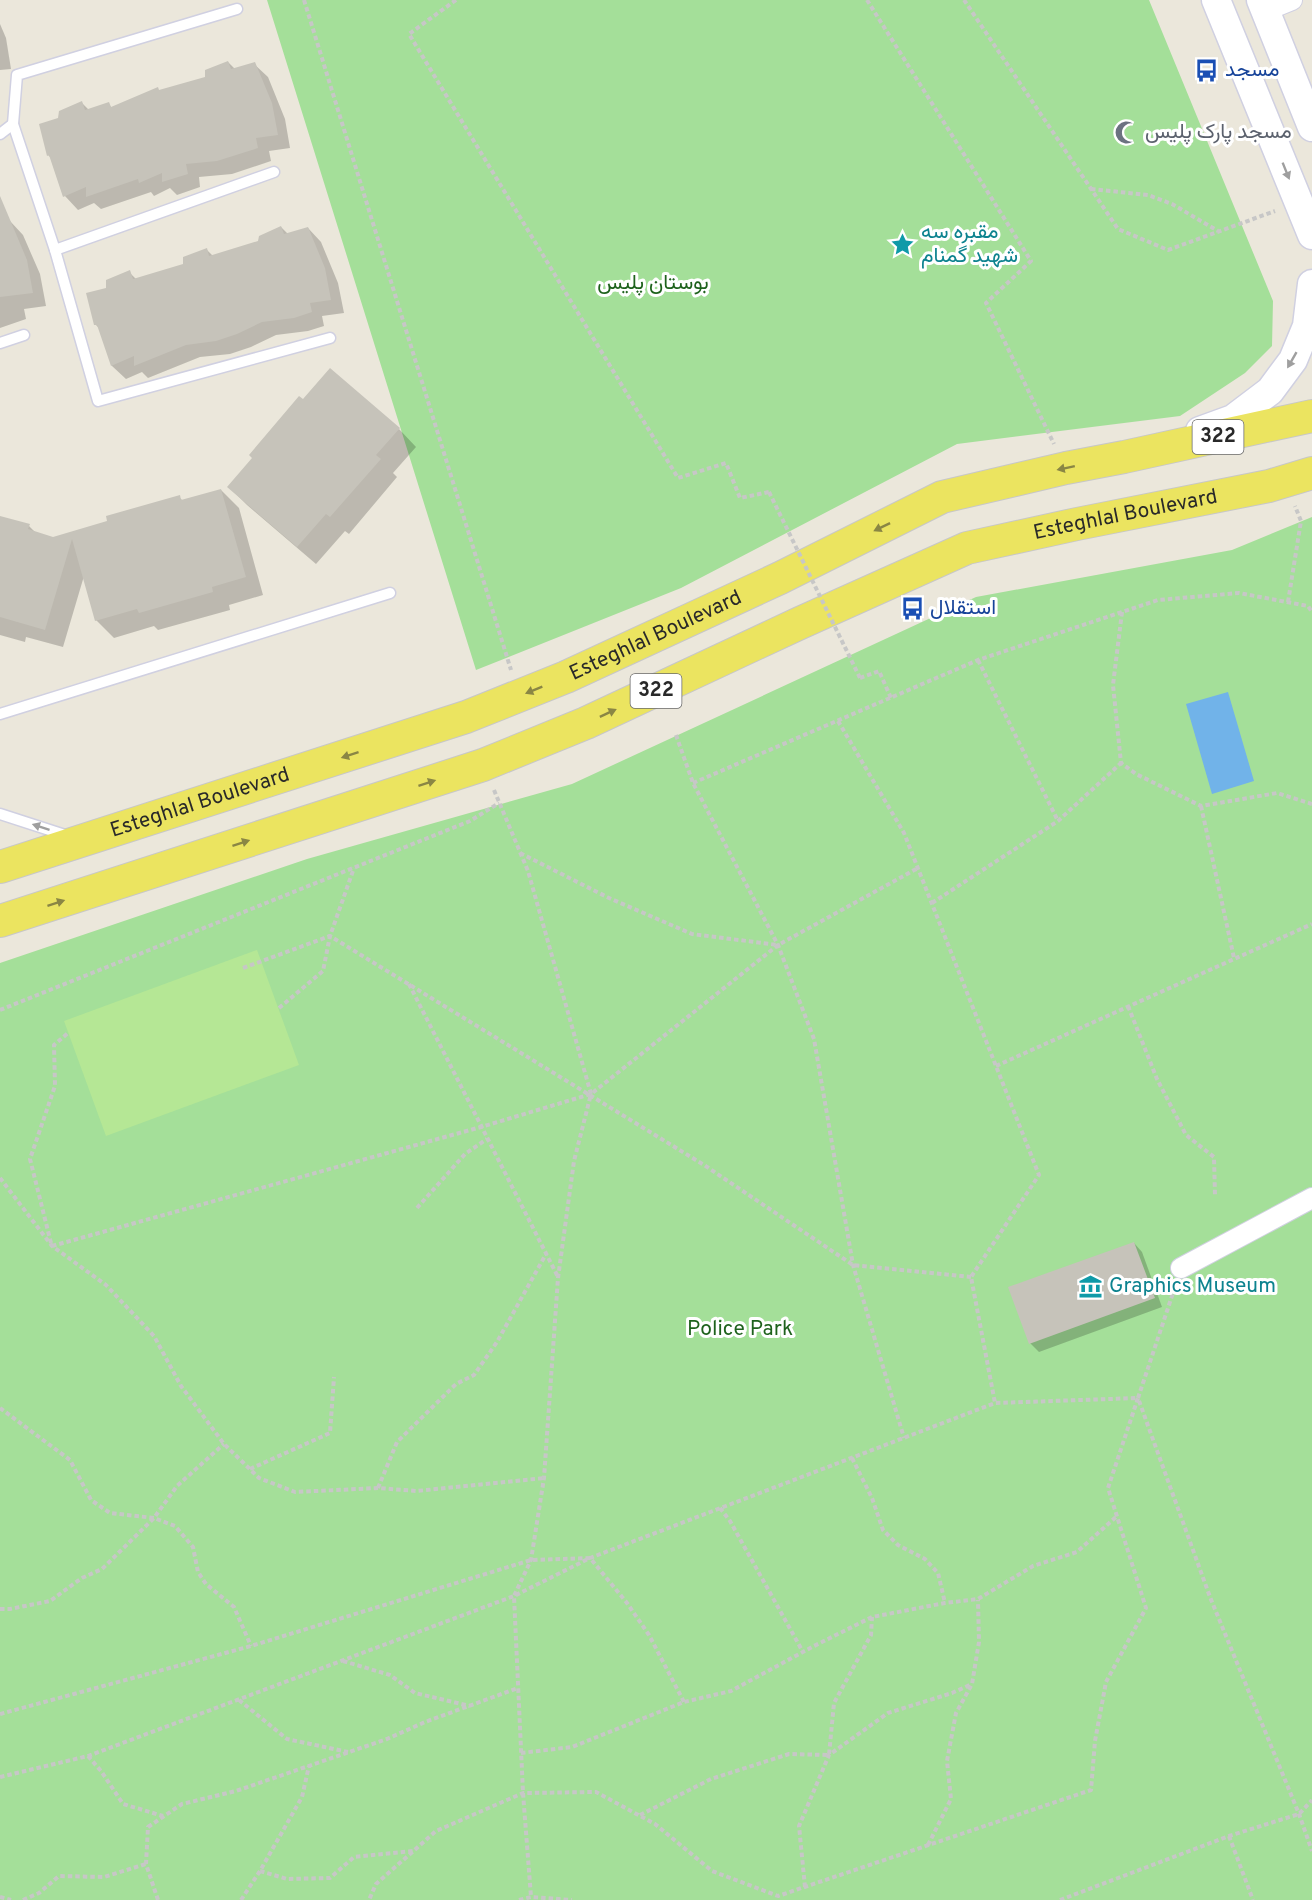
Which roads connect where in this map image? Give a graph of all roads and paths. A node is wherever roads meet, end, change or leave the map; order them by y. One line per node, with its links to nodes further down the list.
1 (303, 0): 32 (path)
2 (456, 0): 33 (path, bridge)
3 (867, 0): 25 (path)
4 (964, 0): 14 (path)
5 (1216, 0): 15 (main road, one-way to 15)
6 (1292, 0): 7 (street)
7 (1263, 6): 11 (main road)
8 (237, 9): 10 (lane)
9 (0, 123): 10 (lane)
10 (14, 124): 12 (lane); 18 (lane)
11 (1312, 127)
12 (0, 134)
13 (274, 172): 18 (lane)
14 (1091, 189): 16 (path); 16 (path)
15 (1299, 202): 16 (path); 17 (main road)
16 (1218, 232)
17 (1312, 235)
18 (55, 250): 21 (lane)
19 (1312, 284): 24 (main road, one-way to 24)
20 (24, 335): 22 (lane)
21 (330, 339)
22 (0, 343)
23 (1312, 416): 24 (main road, Esteghlal Boulevard / 322)
24 (1124, 457): 25 (main road, Esteghlal Boulevard / 322, one-way to 25)
25 (1066, 468): 32 (main road, Esteghlal Boulevard / 322, one-way to 32)
26 (1298, 477): 28 (path); 38 (main road, Esteghlal Boulevard / 322, one-way to 26)
27 (390, 593): 34 (lane)
28 (1288, 602): 29 (path); 30 (path)
29 (1122, 612): 31 (path); 37 (path)
30 (1312, 612)
31 (978, 660): 33 (path); 44 (path)
32 (519, 697): 45 (main road, Esteghlal Boulevard / 322, one-way to 45)
33 (891, 698): 35 (path)
34 (0, 714)
35 (838, 721): 39 (path); 49 (path)
36 (676, 735): 39 (path)
37 (1121, 763): 42 (path); 44 (path)
38 (483, 765): 40 (path); 51 (main road, Esteghlal Boulevard / 322, one-way to 38)
39 (693, 783): 54 (path)
40 (500, 803): 46 (path); 48 (path)
41 (1312, 804): 42 (path)
42 (1202, 806): 55 (path)
43 (0, 814): 45 (lane, one-way to 43)
44 (1058, 821): 50 (path)
45 (82, 841): 47 (main road, Esteghlal Boulevard / 322)
46 (520, 853): 54 (path); 63 (path)
47 (0, 867)
48 (354, 868): 53 (path); 60 (path)
49 (918, 868): 50 (path); 54 (path)
50 (932, 903): 62 (path)
51 (0, 921)
52 (1312, 924): 55 (path)
53 (330, 936): 56 (path); 57 (path); 59 (path)
54 (778, 945): 63 (path); 72 (path)
55 (1234, 958): 58 (path)
56 (243, 968)
57 (408, 983): 63 (path); 64 (path)
58 (1128, 1006): 62 (path); 67 (path)
59 (279, 1008)
60 (0, 1010)
61 (68, 1033): 70 (path)
62 (996, 1066): 74 (path)
63 (591, 1094): 64 (path); 72 (path); 75 (path)
64 (482, 1127): 65 (path); 70 (path)
65 (487, 1139): 69 (path); 71 (path)
66 (0, 1178): 70 (path)
67 (1215, 1196)
68 (1312, 1198): 73 (street)
69 (417, 1208)
70 (52, 1246): 81 (path)
71 (546, 1254): 75 (path); 85 (path)
72 (853, 1265): 74 (path); 80 (path)
73 (1181, 1269): 77 (path)
74 (971, 1277): 78 (path)
75 (558, 1278): 84 (path)
76 (334, 1377): 83 (path)
77 (1138, 1398): 78 (path); 87 (path); 113 (path)
78 (995, 1403): 80 (path)
79 (0, 1408): 88 (path)
80 (904, 1438): 82 (path)
81 (224, 1444): 83 (path); 88 (path)
82 (852, 1458): 86 (path); 93 (path)
83 (250, 1469): 85 (path)
84 (544, 1478): 85 (path); 90 (path)
85 (378, 1488)
86 (720, 1508): 89 (path); 97 (path)
87 (1117, 1516): 92 (path); 117 (path)
88 (154, 1518): 94 (path); 96 (path)
89 (590, 1557): 90 (path); 91 (path); 102 (path)
90 (531, 1560): 91 (path); 96 (path)
91 (514, 1596): 98 (path); 100 (path)
92 (978, 1599): 93 (path); 99 (path)
93 (945, 1603): 95 (path)
94 (0, 1609)
95 (872, 1617): 97 (path); 107 (path)
96 (251, 1646): 104 (path)
97 (803, 1652): 102 (path)
98 (342, 1661): 101 (path); 103 (path)
99 (972, 1684): 107 (path); 117 (path)
100 (518, 1688): 103 (path); 106 (path)
101 (239, 1700): 105 (path); 108 (path)
102 (684, 1702): 106 (path)
103 (471, 1706): 105 (path)
104 (0, 1714)
105 (349, 1752): 109 (path)
106 (521, 1753): 111 (path)
107 (829, 1755): 114 (path); 122 (path)
108 (88, 1756): 110 (path); 115 (path)
109 (309, 1766): 115 (path); 121 (path)
110 (0, 1776)
111 (523, 1793): 114 (path); 118 (path); 124 (path)
112 (1312, 1800): 113 (path)
113 (1299, 1814): 116 (path); 119 (path)
114 (640, 1815): 122 (path)
115 (164, 1816): 120 (path)
116 (1229, 1836): 132 (path); 133 (path)
117 (927, 1845): 122 (path)
118 (414, 1851): 121 (path); 129 (path)
119 (1312, 1851)
120 (146, 1863): 126 (path); 127 (path)
121 (260, 1871): 128 (path)
122 (805, 1887)
123 (0, 1897): 125 (path)
124 (531, 1897): 130 (path); 131 (path)
125 (11, 1900)
126 (23, 1900)
127 (158, 1900)
128 (241, 1900)
129 (369, 1900)
130 (519, 1900)
131 (572, 1900)
132 (1060, 1900)
133 (1253, 1900)

